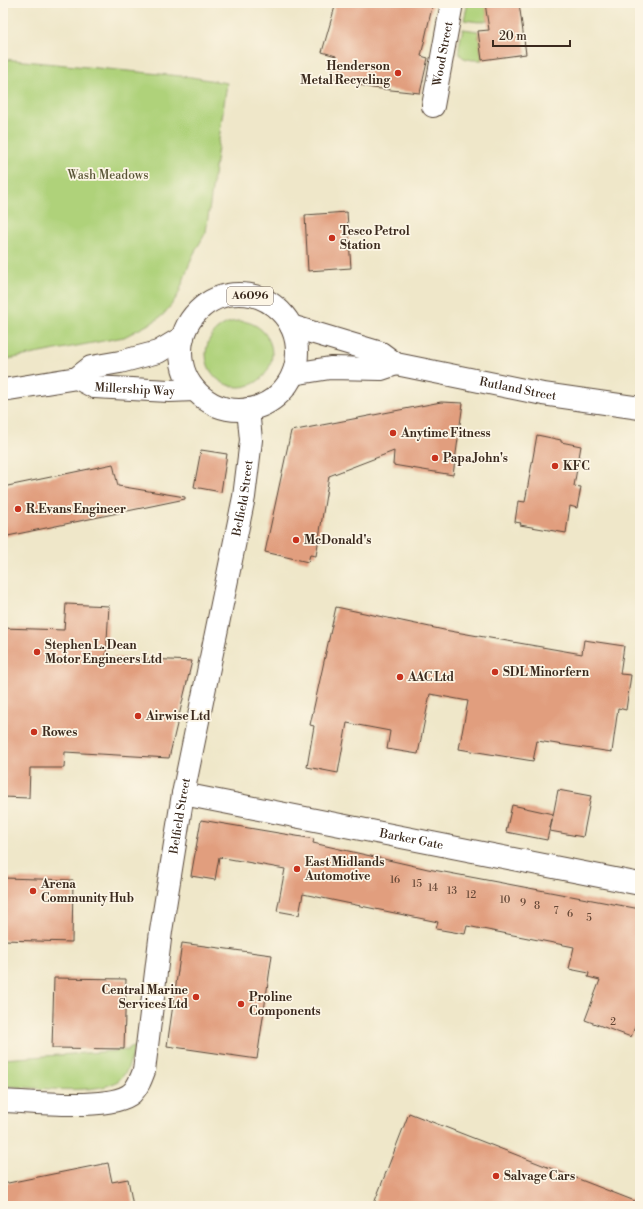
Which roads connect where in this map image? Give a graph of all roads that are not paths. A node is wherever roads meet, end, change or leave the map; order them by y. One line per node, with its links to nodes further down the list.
1 (452, 3): 2 (street, Wood Street)
2 (433, 106)
3 (291, 326): 4 (street, A6096); 5 (street, Rutland Street); 6 (street, A6096)
4 (183, 337): 7 (street, Millership Way); 9 (street, A6096)
5 (396, 364): 6 (street, Rutland Street); 10 (street, Rutland Street)
6 (293, 374): 11 (street, A6096)
7 (77, 378): 8 (street, Millership Way); 9 (street, Millership Way)
8 (3, 390)
9 (195, 390): 11 (street, A6096)
10 (640, 408)
11 (248, 409): 12 (street, Belfield Street)
12 (183, 794): 13 (street, Barker Gate); 14 (street, Belfield Street)
13 (640, 884)
14 (3, 1101)

